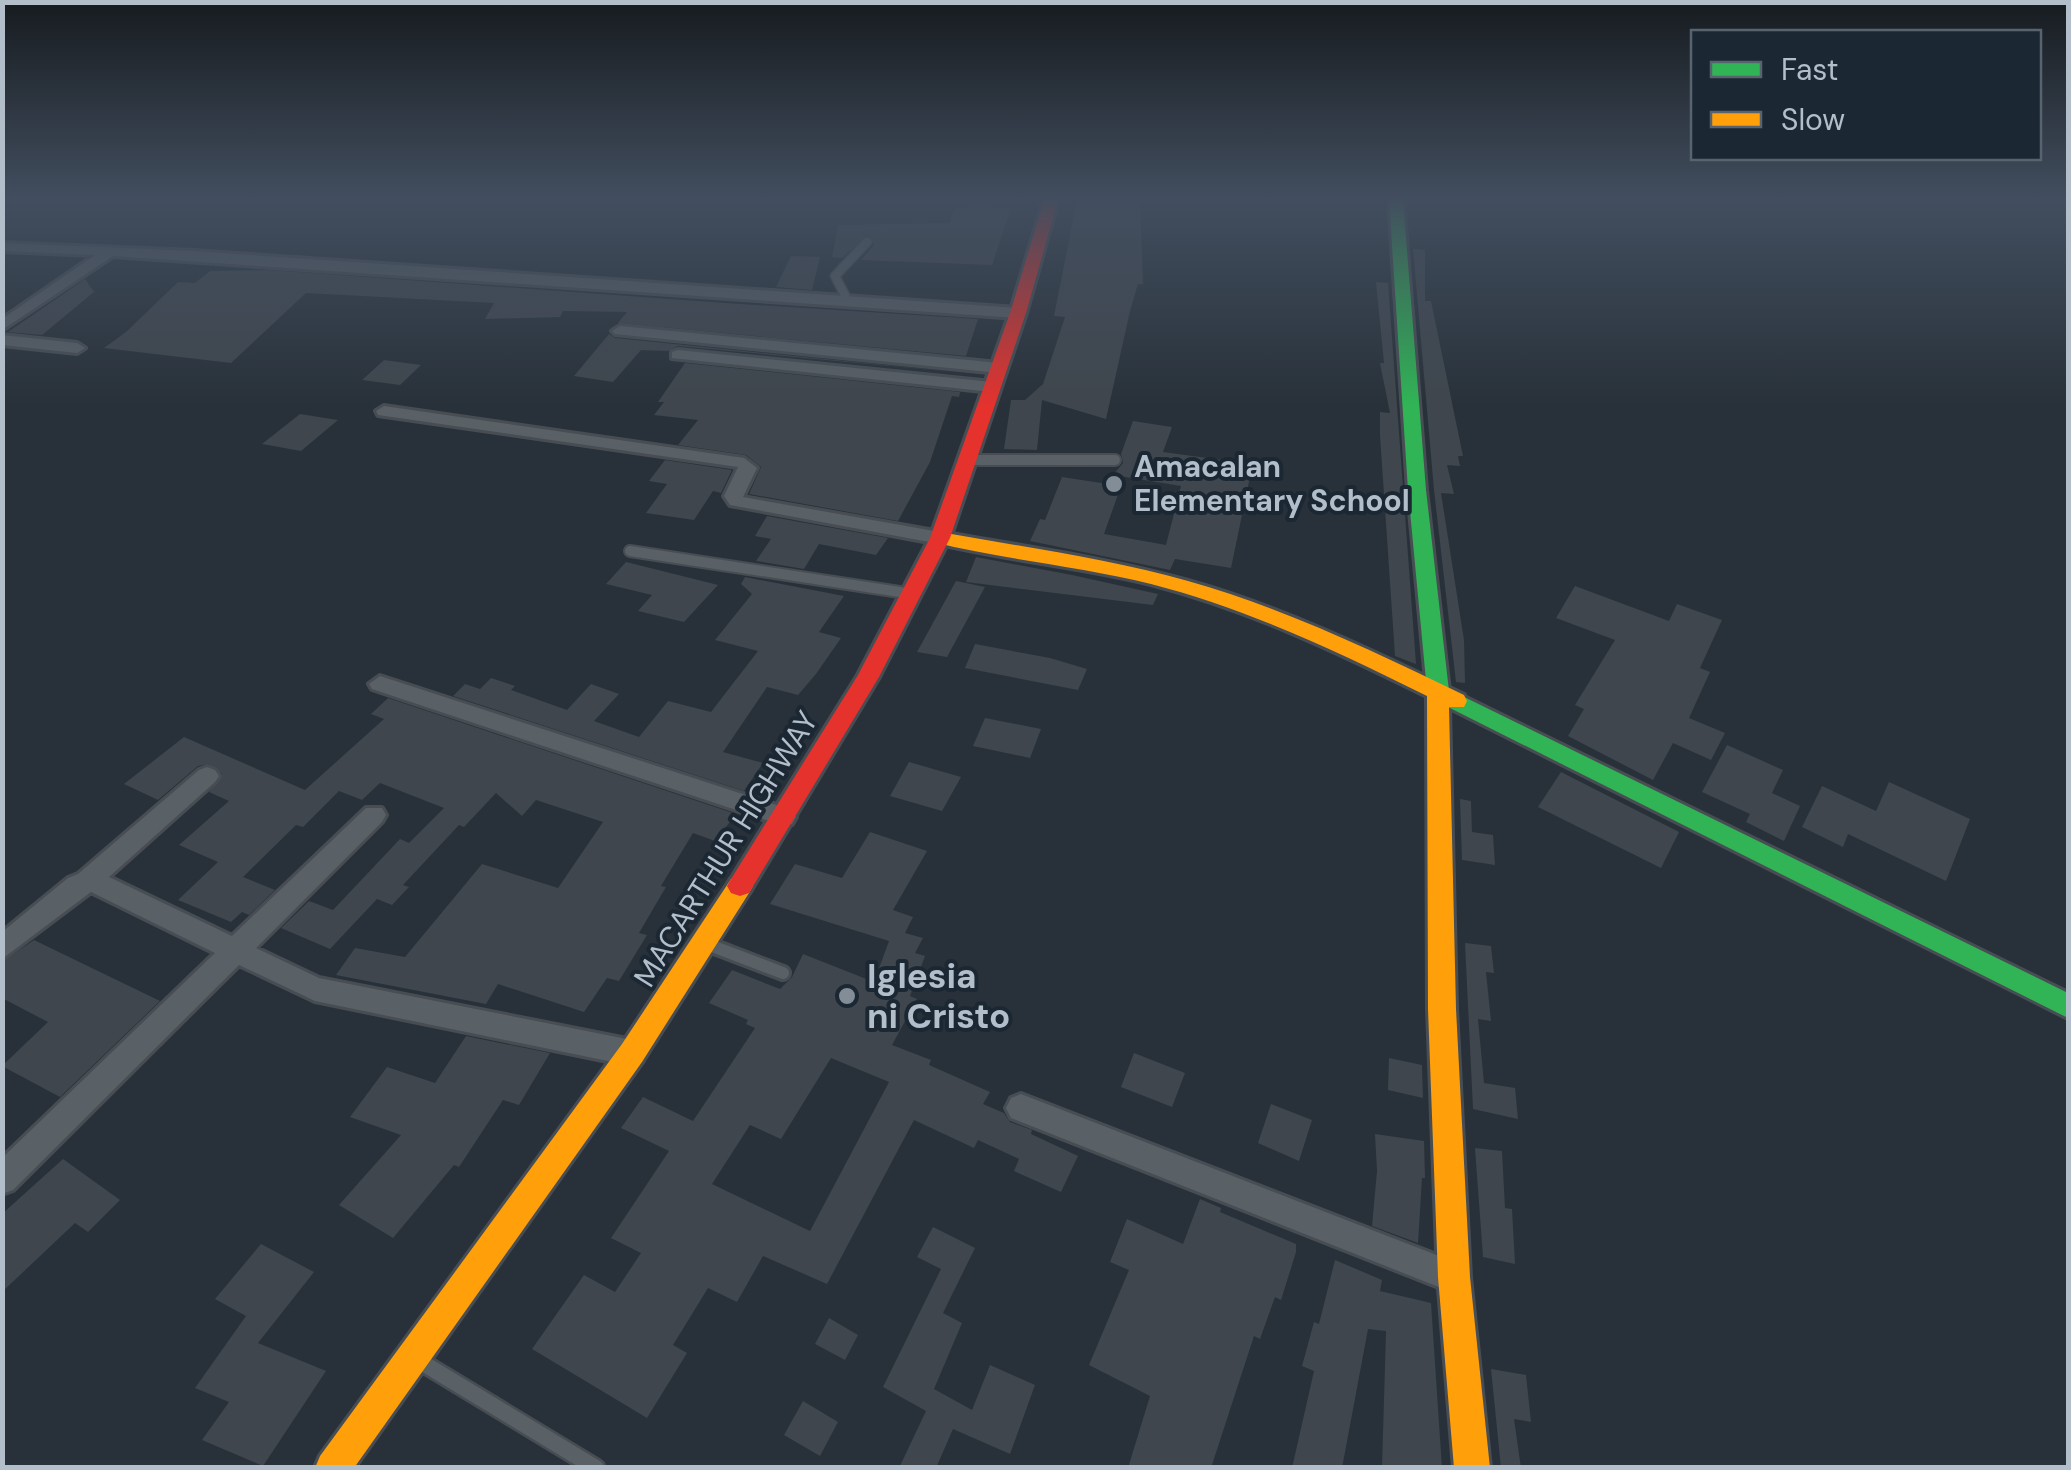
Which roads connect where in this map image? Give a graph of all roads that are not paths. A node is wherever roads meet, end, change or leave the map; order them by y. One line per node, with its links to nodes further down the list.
1 (85, 269): 8 (street)
2 (385, 269): 6 (street)
3 (841, 269): 6 (lane)
4 (1031, 269): 7 (main road, MACARTHUR HIGHWAY)
5 (1401, 269): 21 (main road)
6 (847, 300): 7 (street)
7 (1018, 313): 13 (main road, MACARTHUR HIGHWAY)
8 (2, 326)
9 (620, 331): 13 (street)
10 (2, 340): 11 (street)
11 (77, 348)
12 (678, 355): 13 (street)
13 (996, 377): 15 (main road, MACARTHUR HIGHWAY)
14 (384, 412): 17 (street)
15 (968, 460): 16 (lane); 17 (main road, MACARTHUR HIGHWAY)
16 (1115, 460)
17 (940, 538): 19 (main road, MACARTHUR HIGHWAY); 21 (main road)
18 (630, 551): 19 (lane)
19 (914, 595): 24 (main road, MACARTHUR HIGHWAY)
20 (380, 684): 24 (street)
21 (1438, 692): 30 (main road); 34 (main road)
22 (207, 776): 25 (street)
23 (374, 815): 28 (street)
24 (784, 816): 26 (main road, MACARTHUR HIGHWAY)
25 (87, 881): 27 (street); 28 (street)
26 (705, 943): 29 (lane); 31 (main road, MACARTHUR HIGHWAY)
27 (2, 948)
28 (238, 951): 31 (street); 33 (street)
29 (783, 973)
30 (2068, 1006)
31 (632, 1053): 35 (main road, MACARTHUR HIGHWAY)
32 (1022, 1108): 34 (street)
33 (2, 1179)
34 (1454, 1277): 38 (main road)
35 (414, 1358): 36 (main road, MACARTHUR HIGHWAY); 37 (lane)
36 (332, 1468)
37 (596, 1468)
38 (1472, 1468)

